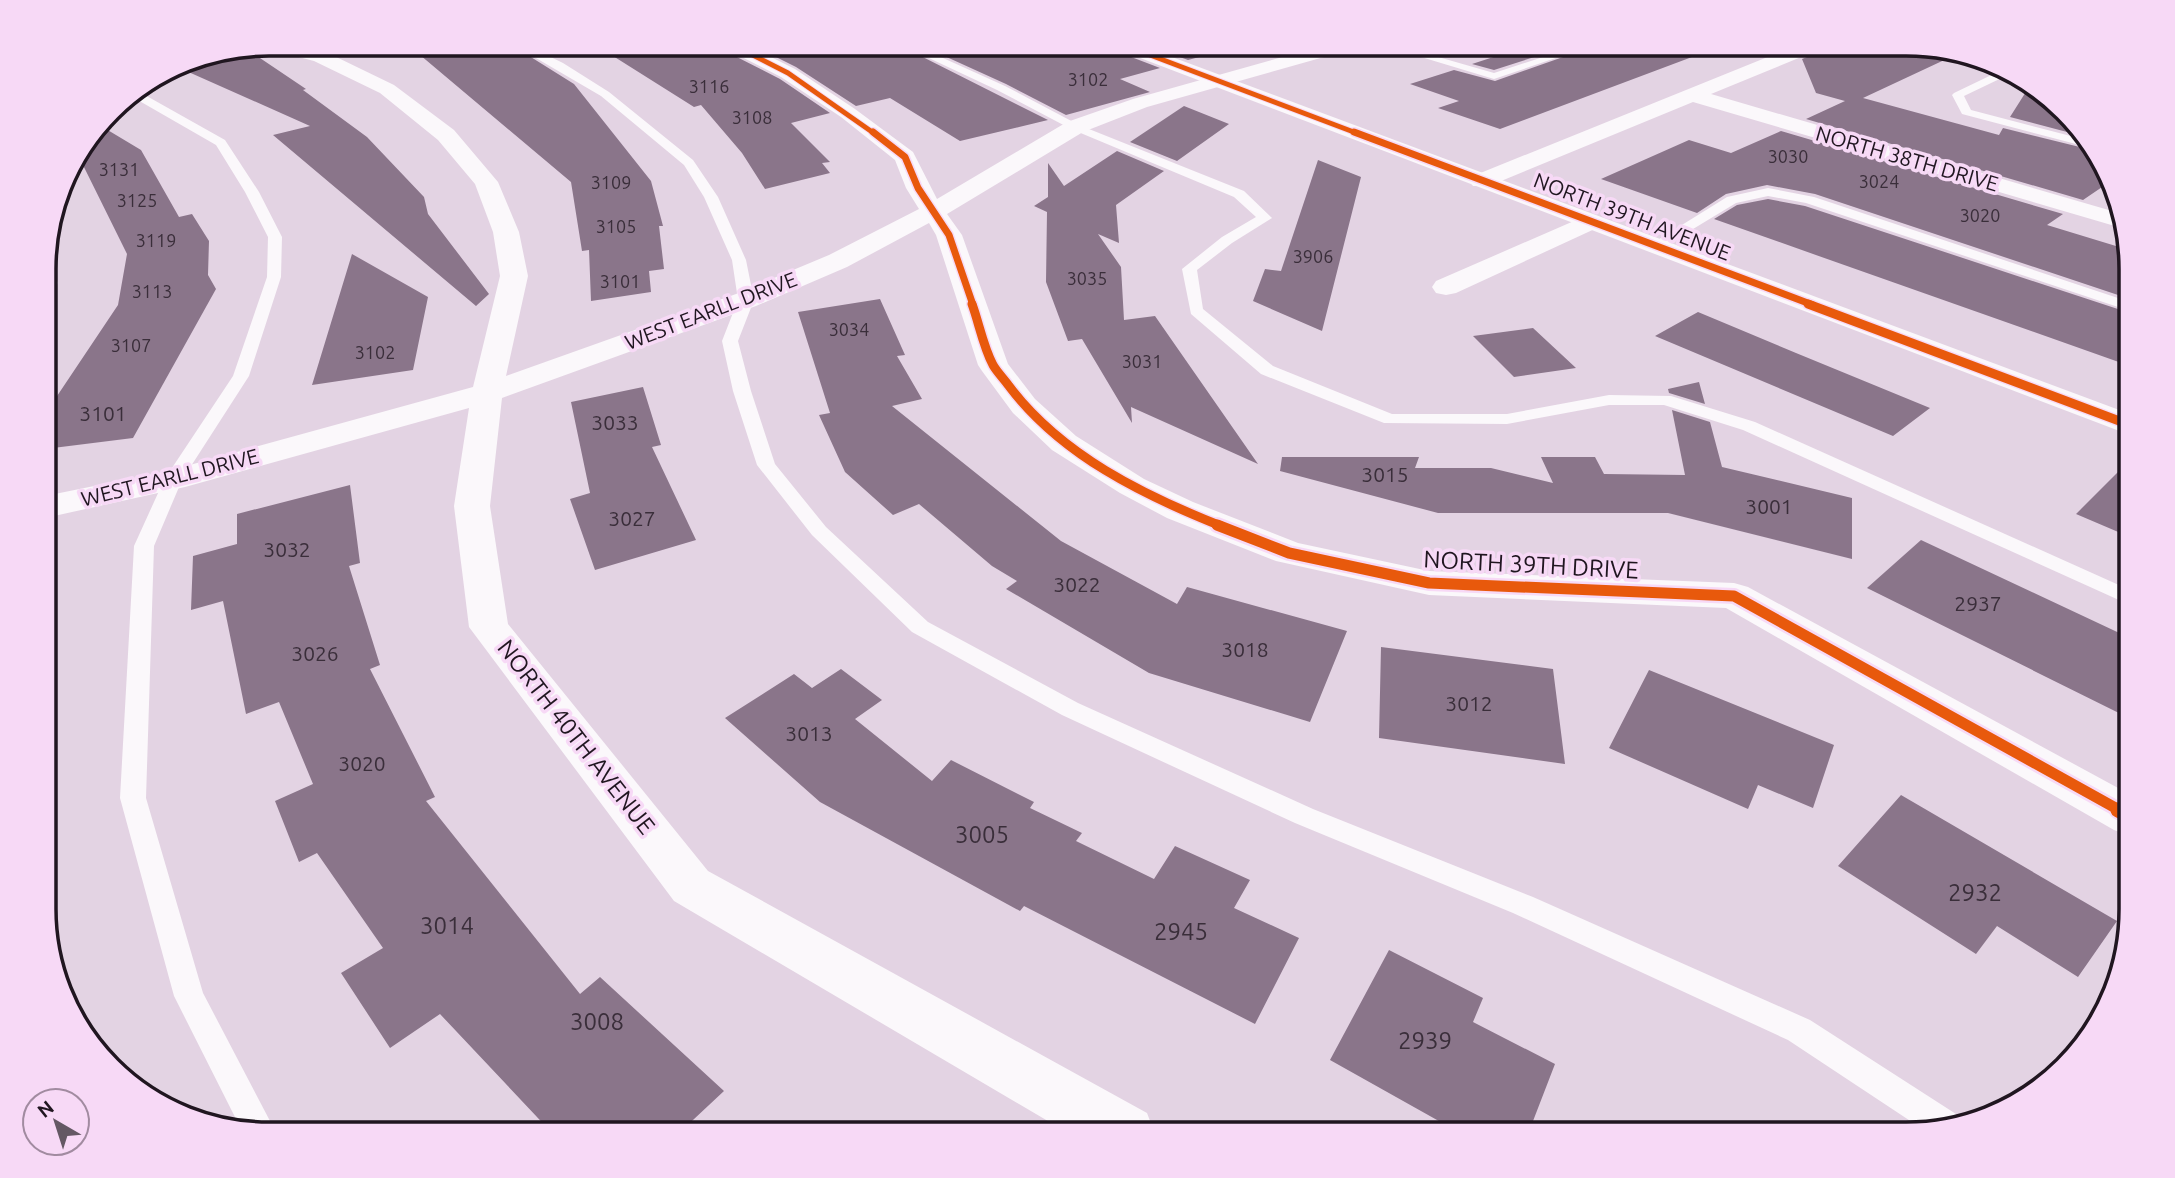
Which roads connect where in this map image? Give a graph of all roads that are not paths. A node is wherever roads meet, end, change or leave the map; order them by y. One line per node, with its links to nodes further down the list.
1 (317, 56): 24 (street, NORTH 40TH AVENUE)
2 (541, 56): 22 (lane)
3 (755, 56): 17 (street, NORTH 39TH DRIVE)
4 (930, 56): 14 (lane)
5 (1152, 56): 11 (street, NORTH 39TH AVENUE)
6 (1307, 56): 11 (street, WEST EARLL DRIVE)
7 (1425, 56): 8 (lane)
8 (1555, 56)
9 (1787, 56): 12 (street)
10 (1996, 76): 15 (lane)
11 (1217, 82): 14 (street, WEST EARLL DRIVE); 16 (street, NORTH 39TH AVENUE)
12 (1692, 95): 16 (street); 18 (street, NORTH 38TH DRIVE)
13 (143, 98): 26 (lane)
14 (1075, 127): 17 (street, WEST EARLL DRIVE); 28 (lane)
15 (2075, 141)
16 (1480, 181): 19 (street, NORTH 39TH AVENUE)
17 (934, 211): 22 (street, WEST EARLL DRIVE); 29 (street, NORTH 39TH DRIVE)
18 (2113, 219)
19 (1590, 222): 20 (street, NORTH 39TH AVENUE); 21 (street)
20 (1656, 246): 23 (lane); 25 (street, NORTH 39TH AVENUE)
21 (1446, 287)
22 (746, 300): 24 (street, WEST EARLL DRIVE); 30 (lane)
23 (2119, 303)
24 (487, 393): 26 (street, WEST EARLL DRIVE); 32 (street, NORTH 40TH AVENUE)
25 (2119, 421)
26 (173, 480): 27 (street, WEST EARLL DRIVE); 31 (lane)
27 (56, 505)
28 (2119, 593)
29 (2119, 810)
30 (1937, 1120)
31 (254, 1122)
32 (1105, 1122)

